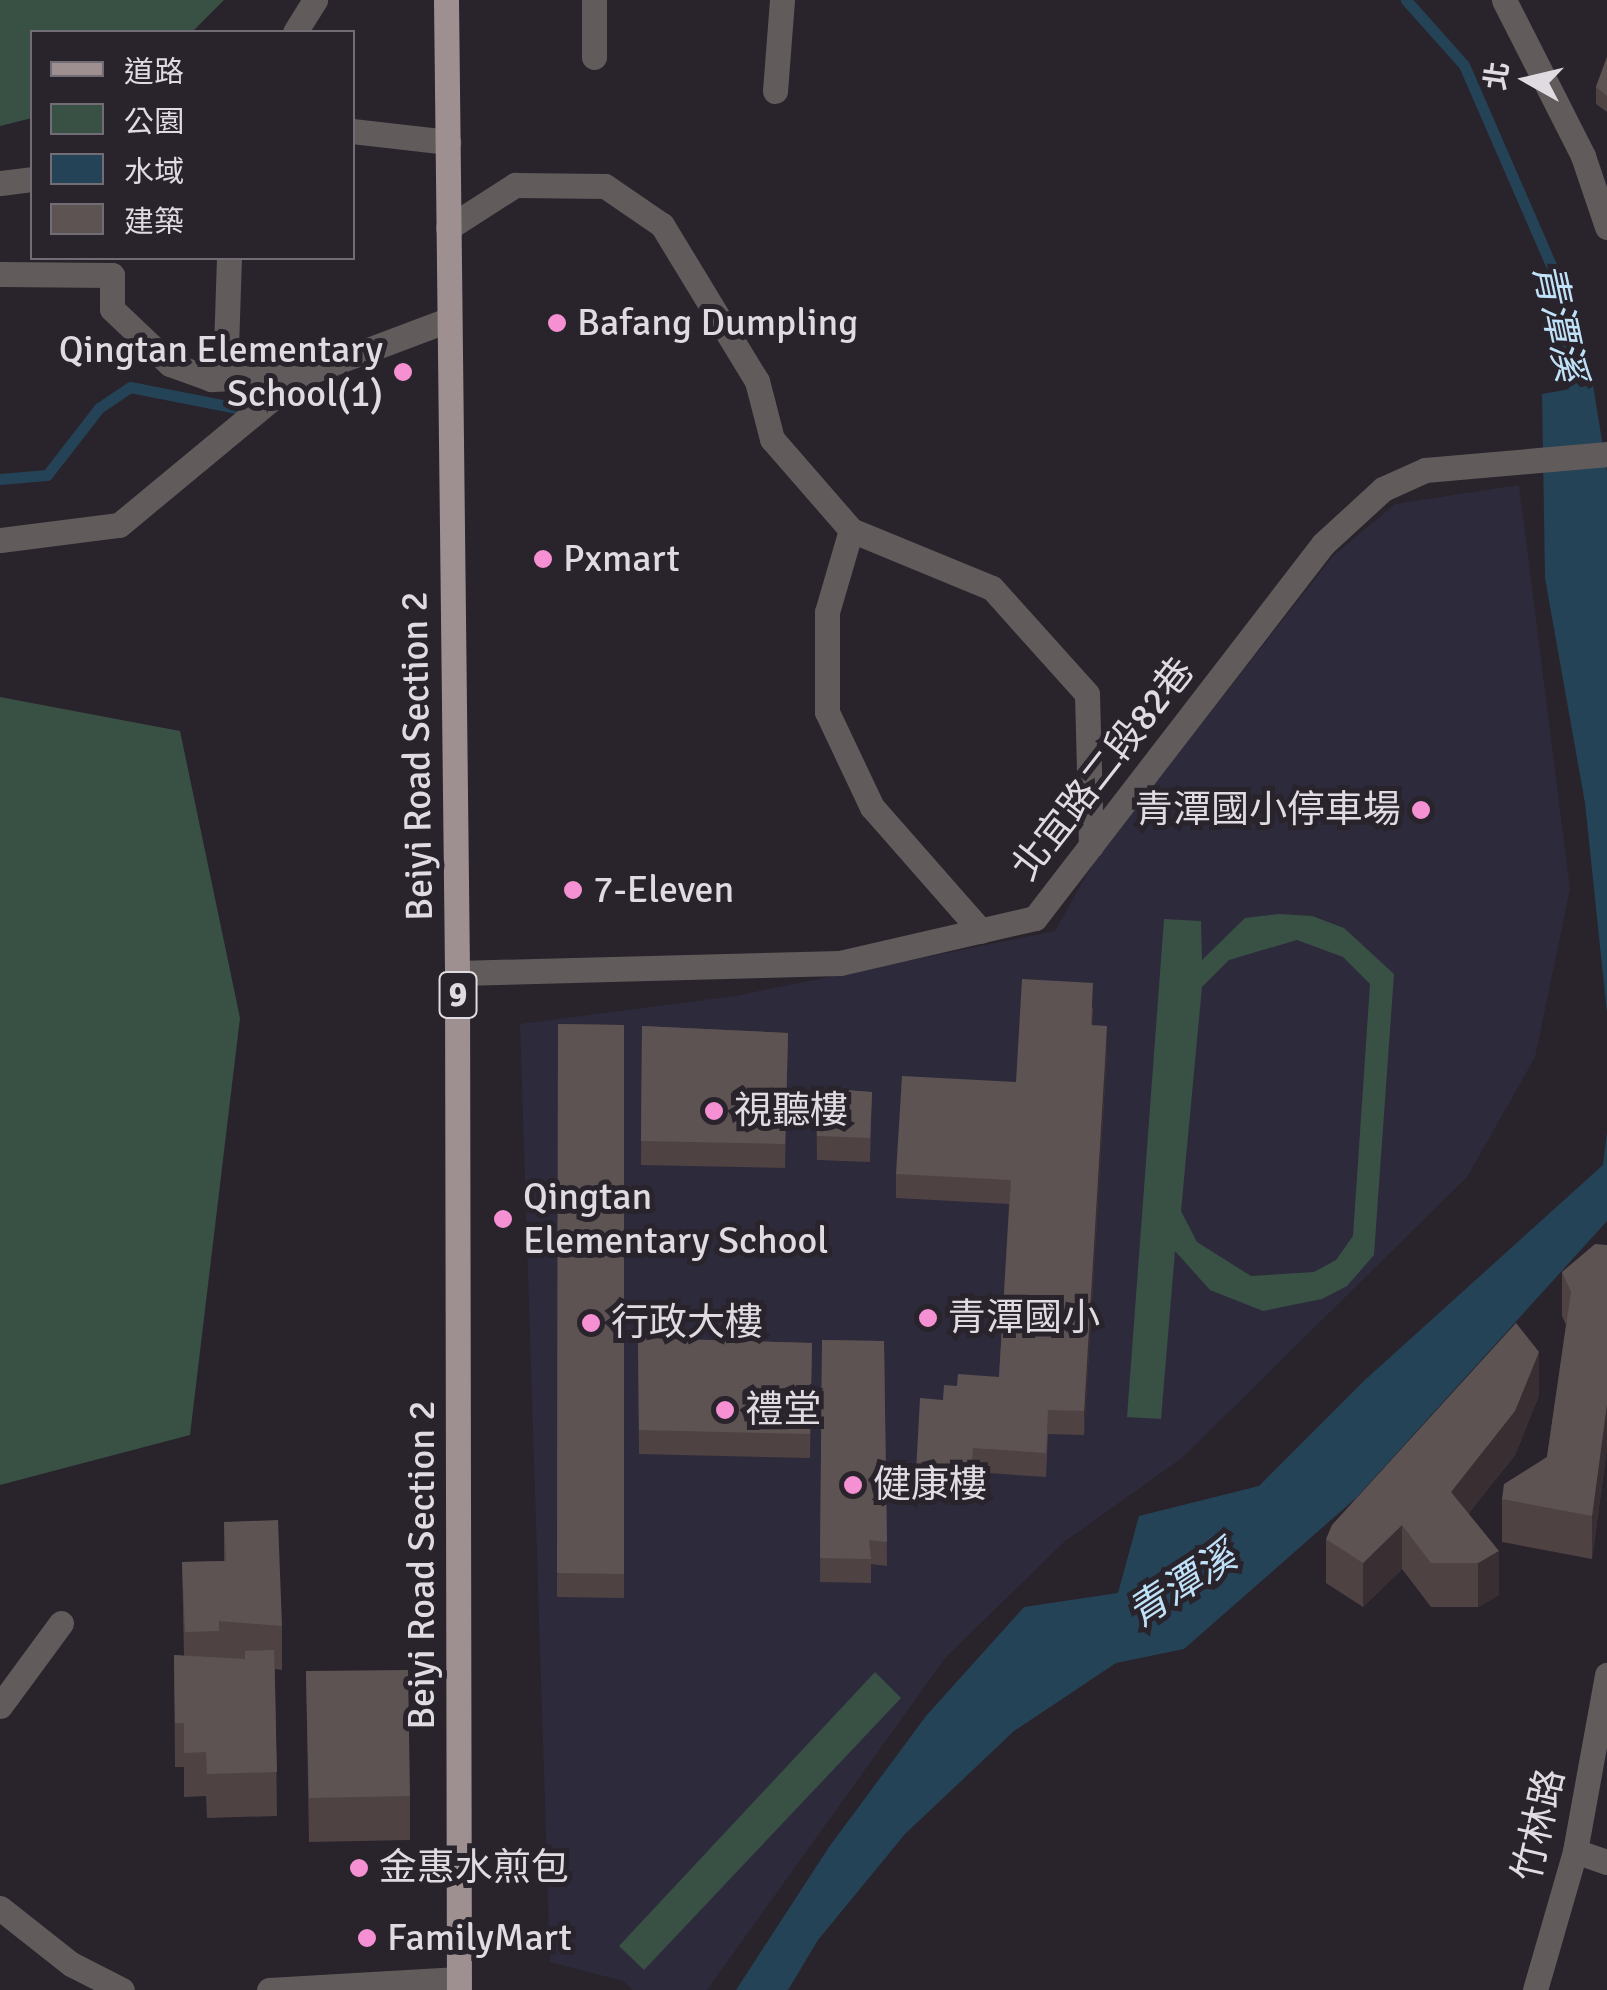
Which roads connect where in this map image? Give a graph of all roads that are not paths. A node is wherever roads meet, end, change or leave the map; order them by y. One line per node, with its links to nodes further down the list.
1 (315, 0): 6 (street)
2 (446, 0): 10 (main road, Beiyi Road Section 2 / 9)
3 (594, 0): 7 (street)
4 (782, 0): 8 (street)
5 (1504, 0): 13 (street)
6 (296, 30)
7 (594, 58)
8 (775, 90)
9 (355, 131): 10 (street)
10 (448, 142): 14 (main road, Beiyi Road Section 2 / 9)
11 (30, 179): 12 (street)
12 (0, 184)
13 (1606, 219)
14 (448, 228): 17 (main road, Beiyi Road Section 2 / 9); 21 (street)
15 (229, 260): 19 (street)
16 (0, 274): 19 (street)
17 (448, 320): 18 (street); 25 (main road, Beiyi Road Section 2 / 9)
18 (299, 376): 19 (street); 22 (street)
19 (225, 378)
20 (1607, 454): 23 (street, 北宜路二段82巷)
21 (851, 530): 23 (street); 24 (street)
22 (0, 540)
23 (1091, 846): 24 (street, 北宜路二段82巷)
24 (981, 931): 25 (street, 北宜路二段82巷)
25 (458, 973): 32 (main road, Beiyi Road Section 2 / 9)
26 (61, 1623): 28 (street)
27 (1607, 1675): 29 (street, 竹林路)
28 (0, 1706)
29 (1575, 1851): 30 (street); 35 (street, 竹林路)
30 (1607, 1862)
31 (0, 1908): 33 (street)
32 (459, 1985): 34 (street)
33 (122, 1990)
34 (269, 1990)
35 (1535, 1990)

